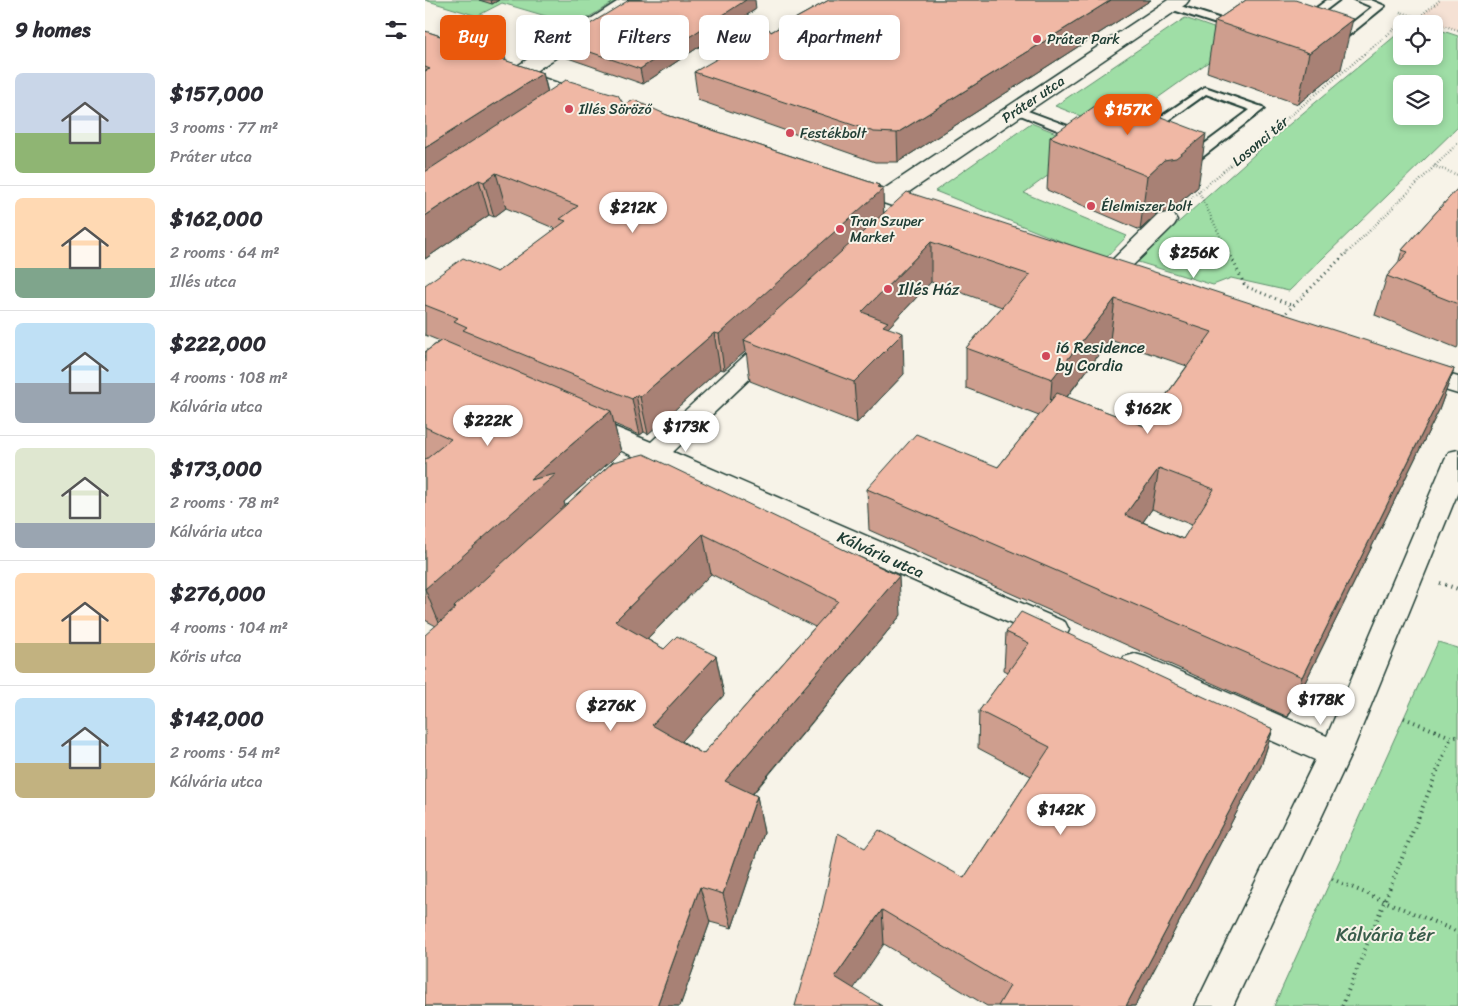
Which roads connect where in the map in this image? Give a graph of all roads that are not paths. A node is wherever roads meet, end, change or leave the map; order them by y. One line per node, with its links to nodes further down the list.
1 (632, 0): 9 (street)
2 (1334, 0): 5 (lane)
3 (1360, 0): 7 (lane)
4 (1176, 3): 6 (lane); 11 (street, Práter utca)
5 (1294, 30)
6 (1251, 32)
7 (1327, 48)
8 (489, 65): 9 (street)
9 (516, 75): 10 (street)
10 (607, 106)
11 (1017, 110): 13 (lane); 16 (street, Práter utca)
12 (1141, 134): 14 (lane)
13 (1095, 140)
14 (1175, 172)
15 (833, 179): 16 (street)
16 (887, 197): 17 (street)
17 (918, 207): 18 (street); 20 (street)
18 (948, 217)
19 (1166, 220): 21 (street)
20 (897, 227)
21 (1113, 272)
22 (790, 327): 26 (street)
23 (1391, 365): 24 (street)
24 (1458, 386)
25 (563, 415): 26 (street, Kálvária utca)
26 (655, 454): 28 (street); 29 (street, Kálvária utca)
27 (1458, 459): 31 (street)
28 (626, 481)
29 (1080, 642)
30 (1108, 654): 31 (street)
31 (1335, 754): 32 (street)
32 (1213, 1006)

